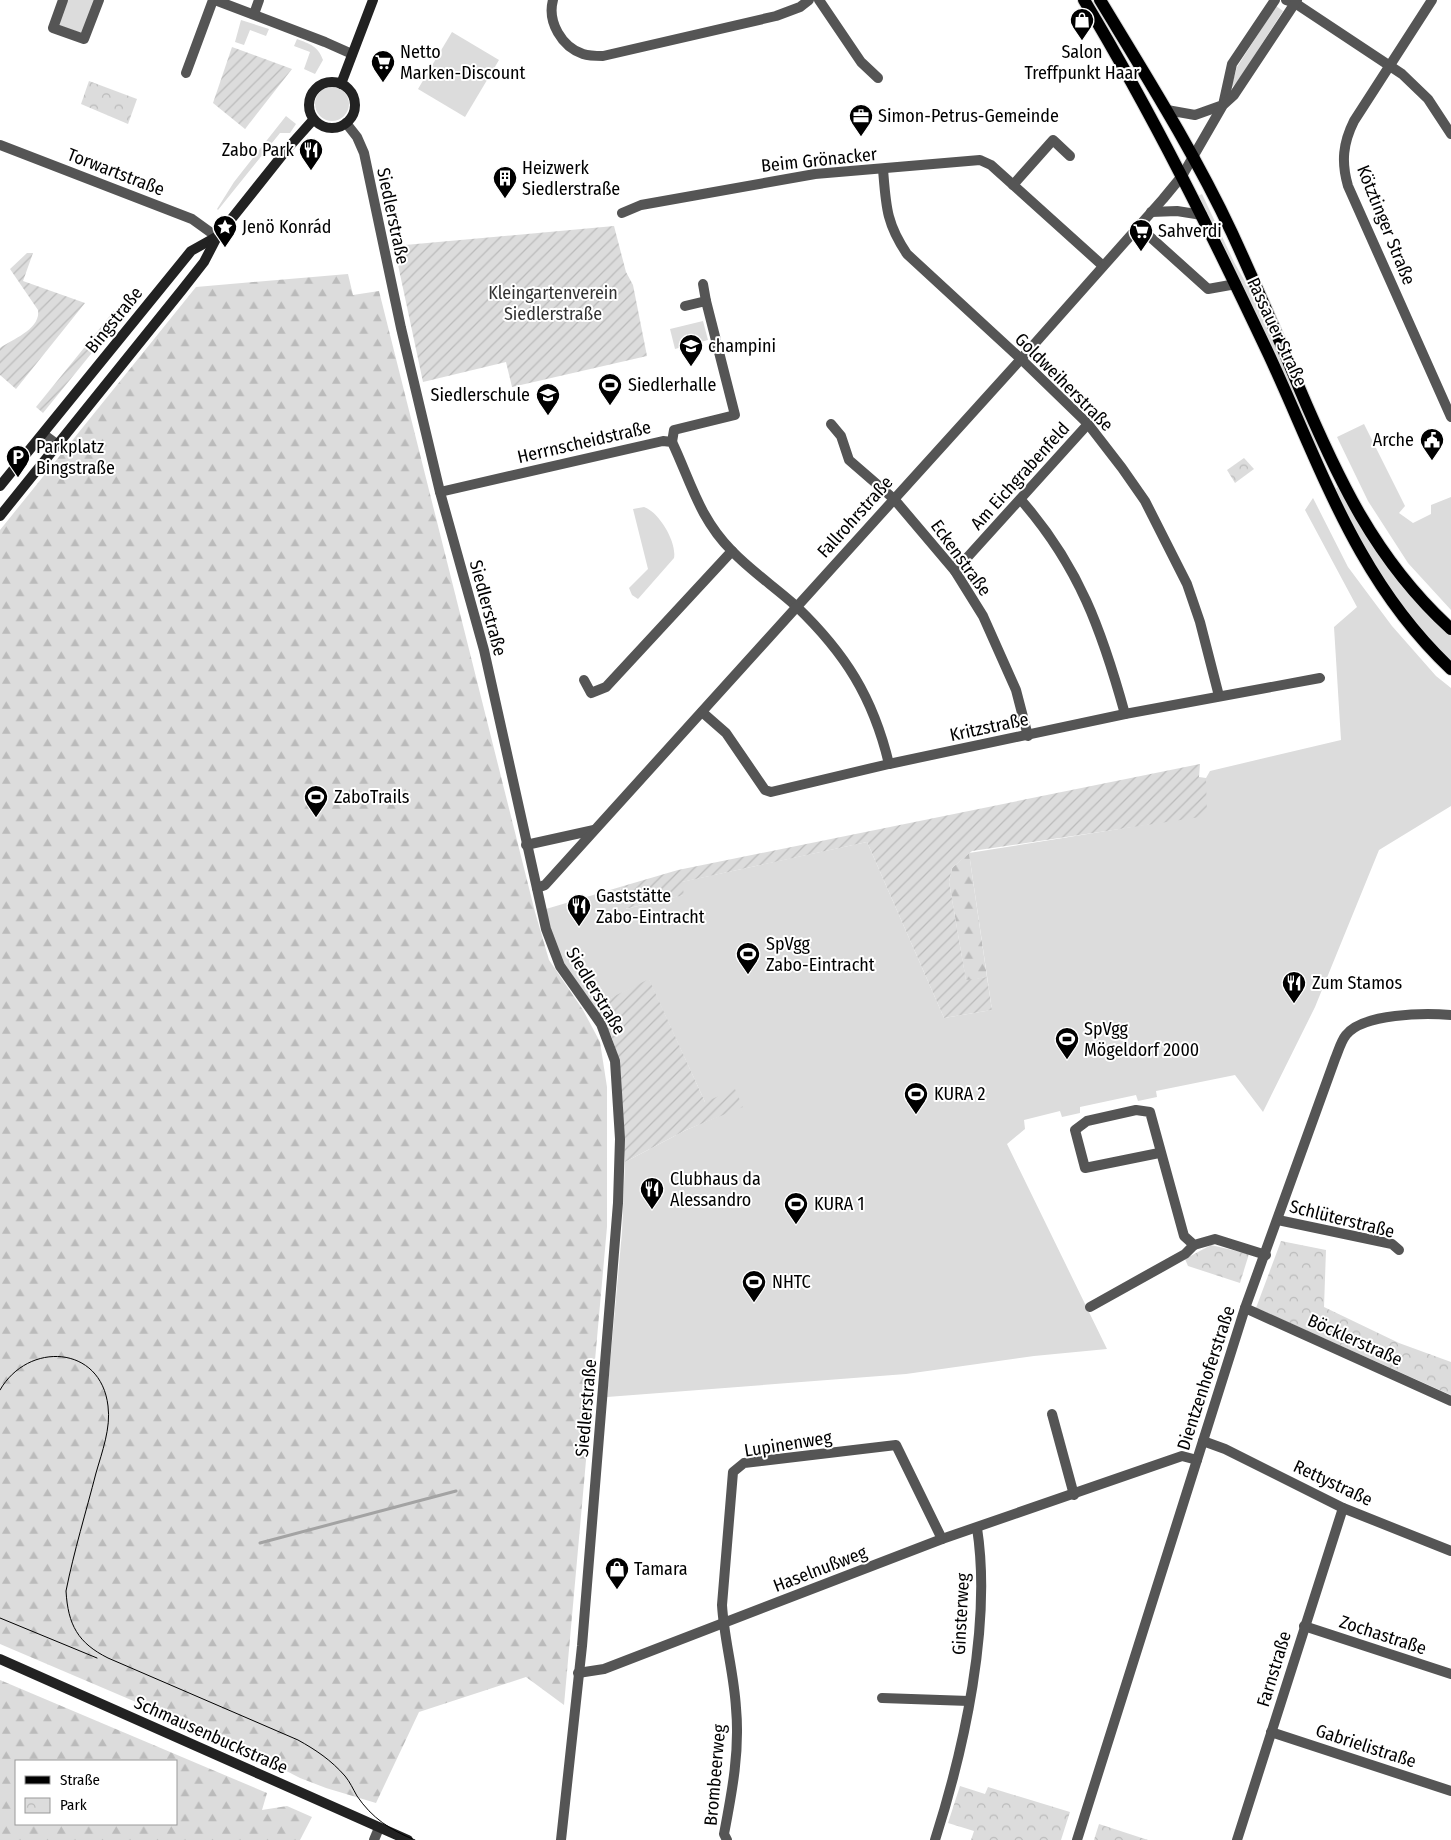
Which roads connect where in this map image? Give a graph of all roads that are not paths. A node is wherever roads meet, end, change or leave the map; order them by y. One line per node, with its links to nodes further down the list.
1 (63, 0): 2 (street)
2 (99, 0)
3 (214, 0): 14 (street); 17 (street)
4 (259, 0): 14 (street)
5 (373, 0): 15 (street)
6 (553, 0): 7 (street)
7 (809, 0)
8 (819, 0): 18 (street)
9 (1084, 0): 29 (main road, Passauer Straße)
10 (1100, 0): 21 (main road, Passauer Straße)
11 (1275, 0): 20 (street, Fallrohrstraße)
12 (1432, 0): 16 (street, Kötztinger Straße)
13 (1293, 1): 16 (street); 20 (street, Fallrohrstraße)
14 (254, 14): 15 (street)
15 (352, 54): 19 (street)
16 (1390, 65): 24 (street); 42 (street, Kötztinger Straße)
17 (186, 72)
18 (878, 78)
19 (341, 84): 22 (street); 23 (street)
20 (1223, 106): 21 (street); 26 (street, Fallrohrstraße)
21 (1166, 110): 26 (main road, Passauer Straße)
22 (313, 120): 23 (street); 35 (street, Bingstraße)
23 (346, 123): 49 (street, Siedlerstraße)
24 (1451, 134)
25 (0, 145): 35 (street, Torwartstraße)
26 (1192, 155): 29 (street, Fallrohrstraße); 56 (main road, Passauer Straße)
27 (1070, 156): 30 (street)
28 (883, 169): 30 (street, Beim Grönacker); 32 (street, Beim Grönacker); 41 (street, Goldweiherstraße)
29 (1182, 176): 31 (street, Fallrohrstraße); 33 (main road, Passauer Straße)
30 (1013, 185): 36 (street, Beim Grönacker)
31 (1151, 212): 33 (street); 34 (street, Fallrohrstraße)
32 (622, 213)
33 (1202, 215): 38 (main road, Passauer Straße)
34 (1138, 226): 36 (street, Fallrohrstraße); 38 (street)
35 (217, 237): 45 (street, Bingstraße); 47 (street, Bingstraße)
36 (1102, 265): 41 (street, Fallrohrstraße)
37 (703, 284): 39 (street)
38 (1236, 284): 57 (main road, Passauer Straße)
39 (706, 301): 40 (street); 46 (street)
40 (685, 306)
41 (1021, 359): 44 (street, Goldweiherstraße); 50 (street, Fallrohrstraße)
42 (1451, 417)
43 (831, 424): 50 (street, Eckenstraße)
44 (1088, 424): 51 (street, Am Eichgrabenfeld); 60 (street, Goldweiherstraße)
45 (43, 434): 47 (street); 48 (street, Bingstraße)
46 (672, 442): 49 (street, Herrnscheidstraße); 53 (street, Herrnscheidstraße)
47 (58, 445): 52 (street, Bingstraße)
48 (0, 486)
49 (440, 492): 66 (street, Siedlerstraße)
50 (894, 499): 54 (street, Eckenstraße); 55 (street, Fallrohrstraße)
51 (1021, 500): 54 (street, Am Eichgrabenfeld); 62 (street)
52 (0, 516)
53 (732, 551): 55 (street, Herrnscheidstraße); 59 (street)
54 (955, 571): 63 (street, Eckenstraße)
55 (796, 606): 61 (street, Fallrohrstraße); 64 (street, Herrnscheidstraße)
56 (1451, 628)
57 (1451, 668)
58 (1320, 678): 60 (street, Kritzstraße)
59 (584, 680)
60 (1219, 696): 62 (street, Kritzstraße)
61 (702, 712): 64 (street, Kritzstraße); 65 (street, Fallrohrstraße)
62 (1125, 714): 63 (street, Kritzstraße)
63 (1028, 736): 64 (street, Kritzstraße)
64 (888, 764)
65 (595, 830): 66 (street); 67 (street, Fallrohrstraße)
66 (526, 845): 67 (street, Siedlerstraße)
67 (537, 888): 88 (street, Siedlerstraße)
68 (1451, 1015): 70 (street, Dientzenhoferstraße)
69 (1160, 1153): 69 (street); 71 (street)
70 (1278, 1220): 72 (street, Schlüterstraße); 73 (street, Dientzenhoferstraße)
71 (1194, 1245): 73 (street); 74 (street)
72 (1399, 1250)
73 (1266, 1255): 75 (street, Dientzenhoferstraße)
74 (1090, 1307)
75 (1245, 1308): 76 (street, Böcklerstraße); 78 (street, Dientzenhoferstraße)
76 (1451, 1402)
77 (1052, 1414): 80 (street)
78 (1203, 1441): 79 (street, Dientzenhoferstraße); 81 (street, Rettystraße)
79 (1197, 1460): 80 (street, Haselnußweg); 100 (street, Dientzenhoferstraße)
80 (1074, 1494): 82 (street, Haselnußweg)
81 (1343, 1508): 84 (street, Rettystraße); 86 (street, Farnstraße)
82 (977, 1528): 83 (street, Haselnußweg); 91 (street, Ginsterweg)
83 (942, 1539): 85 (street, Haselnußweg); 85 (street, Lupinenweg)
84 (1451, 1551)
85 (723, 1624): 88 (street, Haselnußweg); 98 (street, Brombeerweg)
86 (1304, 1626): 89 (street, Zochastraße); 92 (street, Farnstraße)
87 (0, 1659): 94 (street, Schmausenbuckstraße)
88 (578, 1673): 97 (street, Siedlerstraße)
89 (1451, 1674)
90 (882, 1698): 91 (street)
91 (969, 1701): 99 (street, Ginsterweg)
92 (1271, 1732): 93 (street, Gabrielistraße); 101 (street, Farnstraße)
93 (1451, 1791)
94 (379, 1828): 95 (street); 96 (street, Schmausenbuckstraße)
95 (374, 1840)
96 (408, 1840)
97 (561, 1840)
98 (727, 1840)
99 (935, 1840)
100 (1077, 1840)
101 (1238, 1840)

